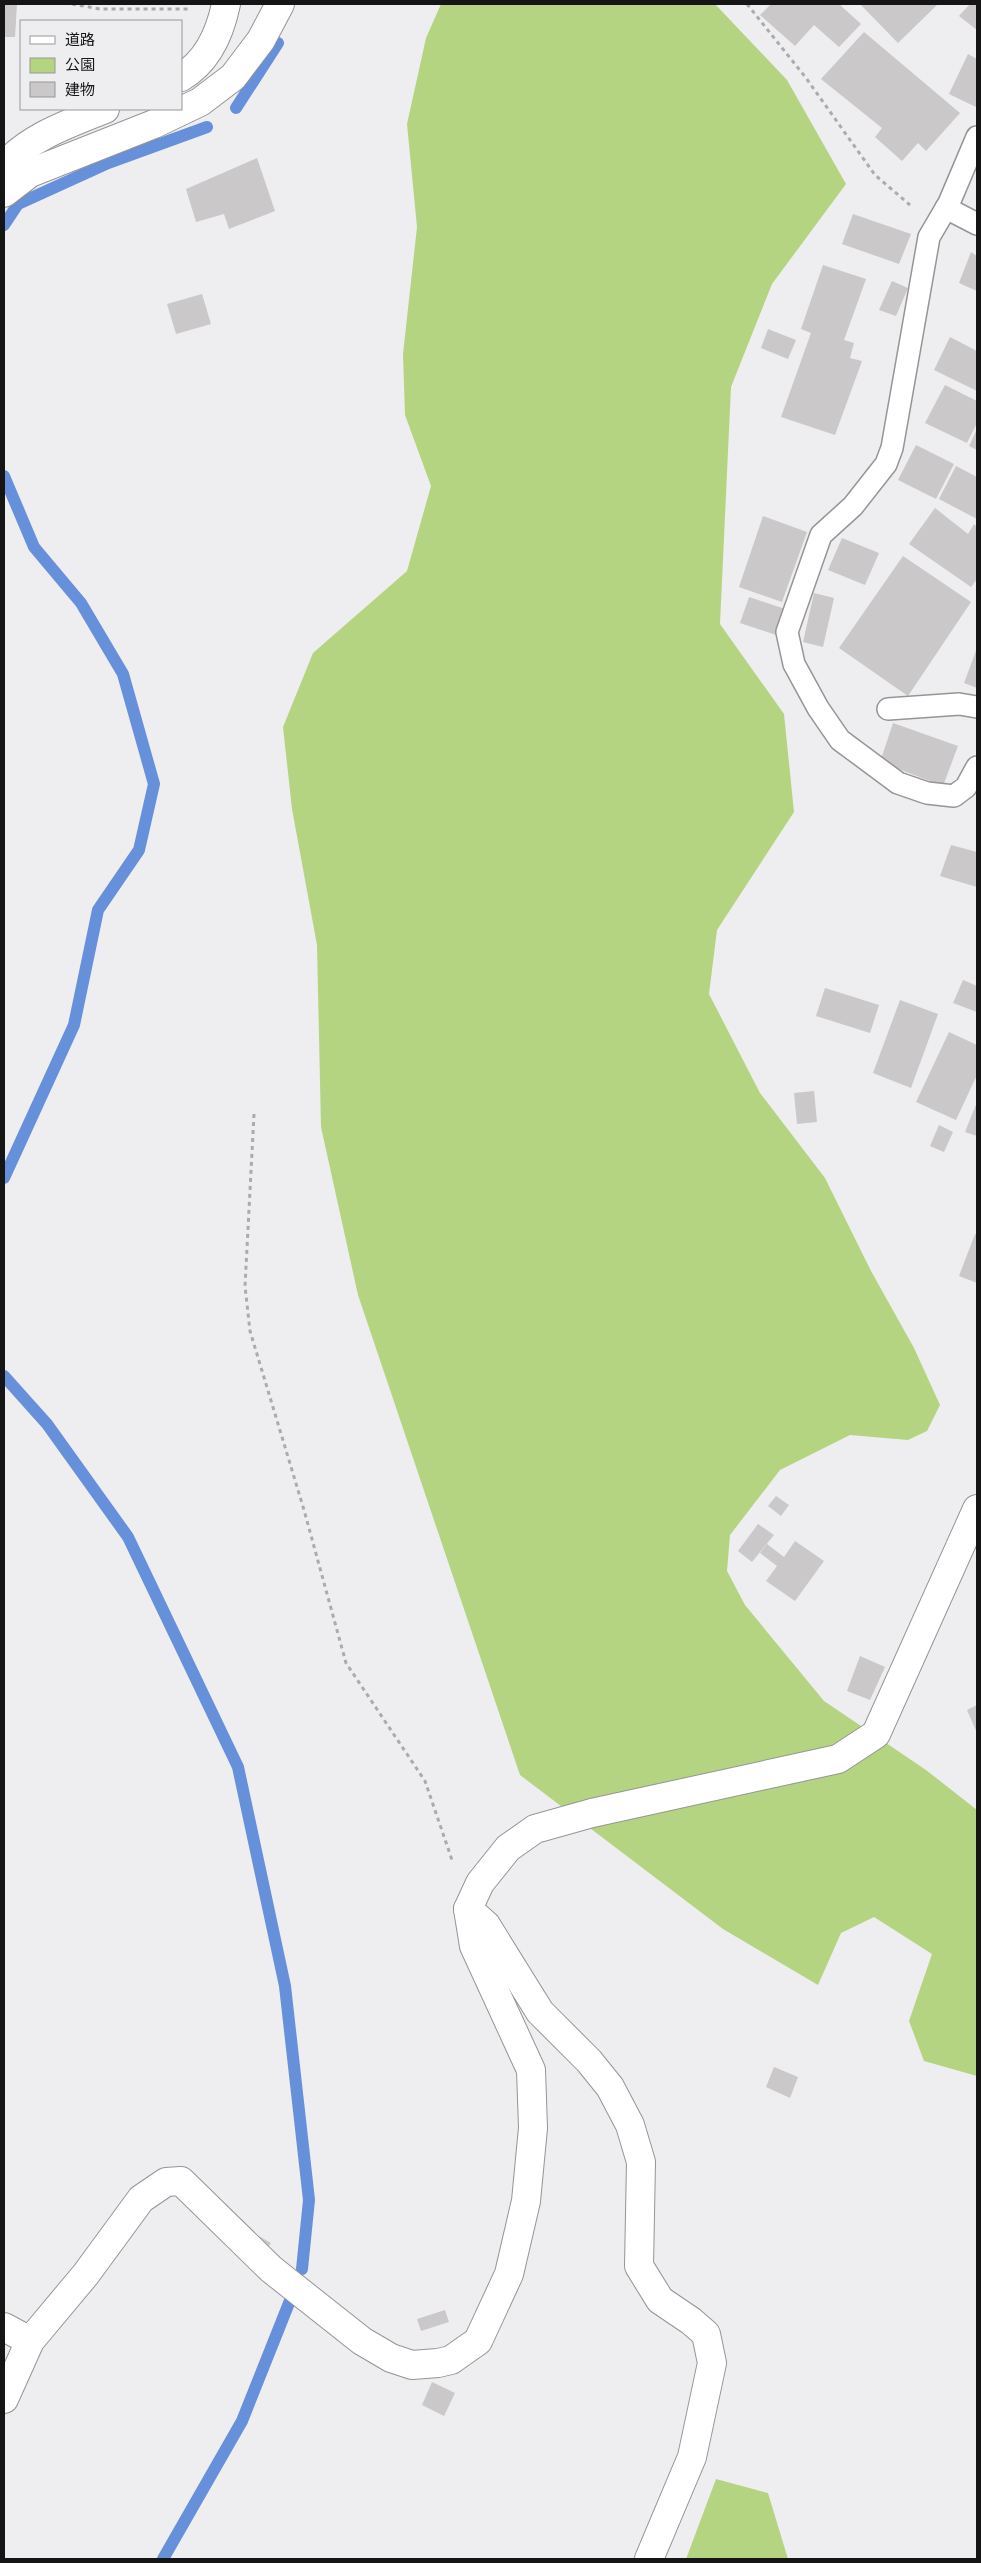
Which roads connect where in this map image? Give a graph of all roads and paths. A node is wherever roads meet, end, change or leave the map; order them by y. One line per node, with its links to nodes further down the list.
1 (72, 4): 4 (path)
2 (280, 4): 9 (street)
3 (747, 4): 10 (path)
4 (226, 6): 5 (street)
5 (182, 76)
6 (102, 110): 8 (street)
7 (977, 137): 10 (lane)
8 (4, 166)
9 (4, 193)
10 (941, 216): 11 (lane); 14 (lane)
11 (977, 224)
12 (977, 707): 13 (lane)
13 (888, 709)
14 (977, 767)
15 (254, 1114): 17 (path)
16 (977, 1509): 17 (street)
17 (468, 1910): 19 (street); 21 (street)
18 (4, 2327): 19 (street)
19 (30, 2341): 20 (street)
20 (4, 2399)
21 (649, 2559)

